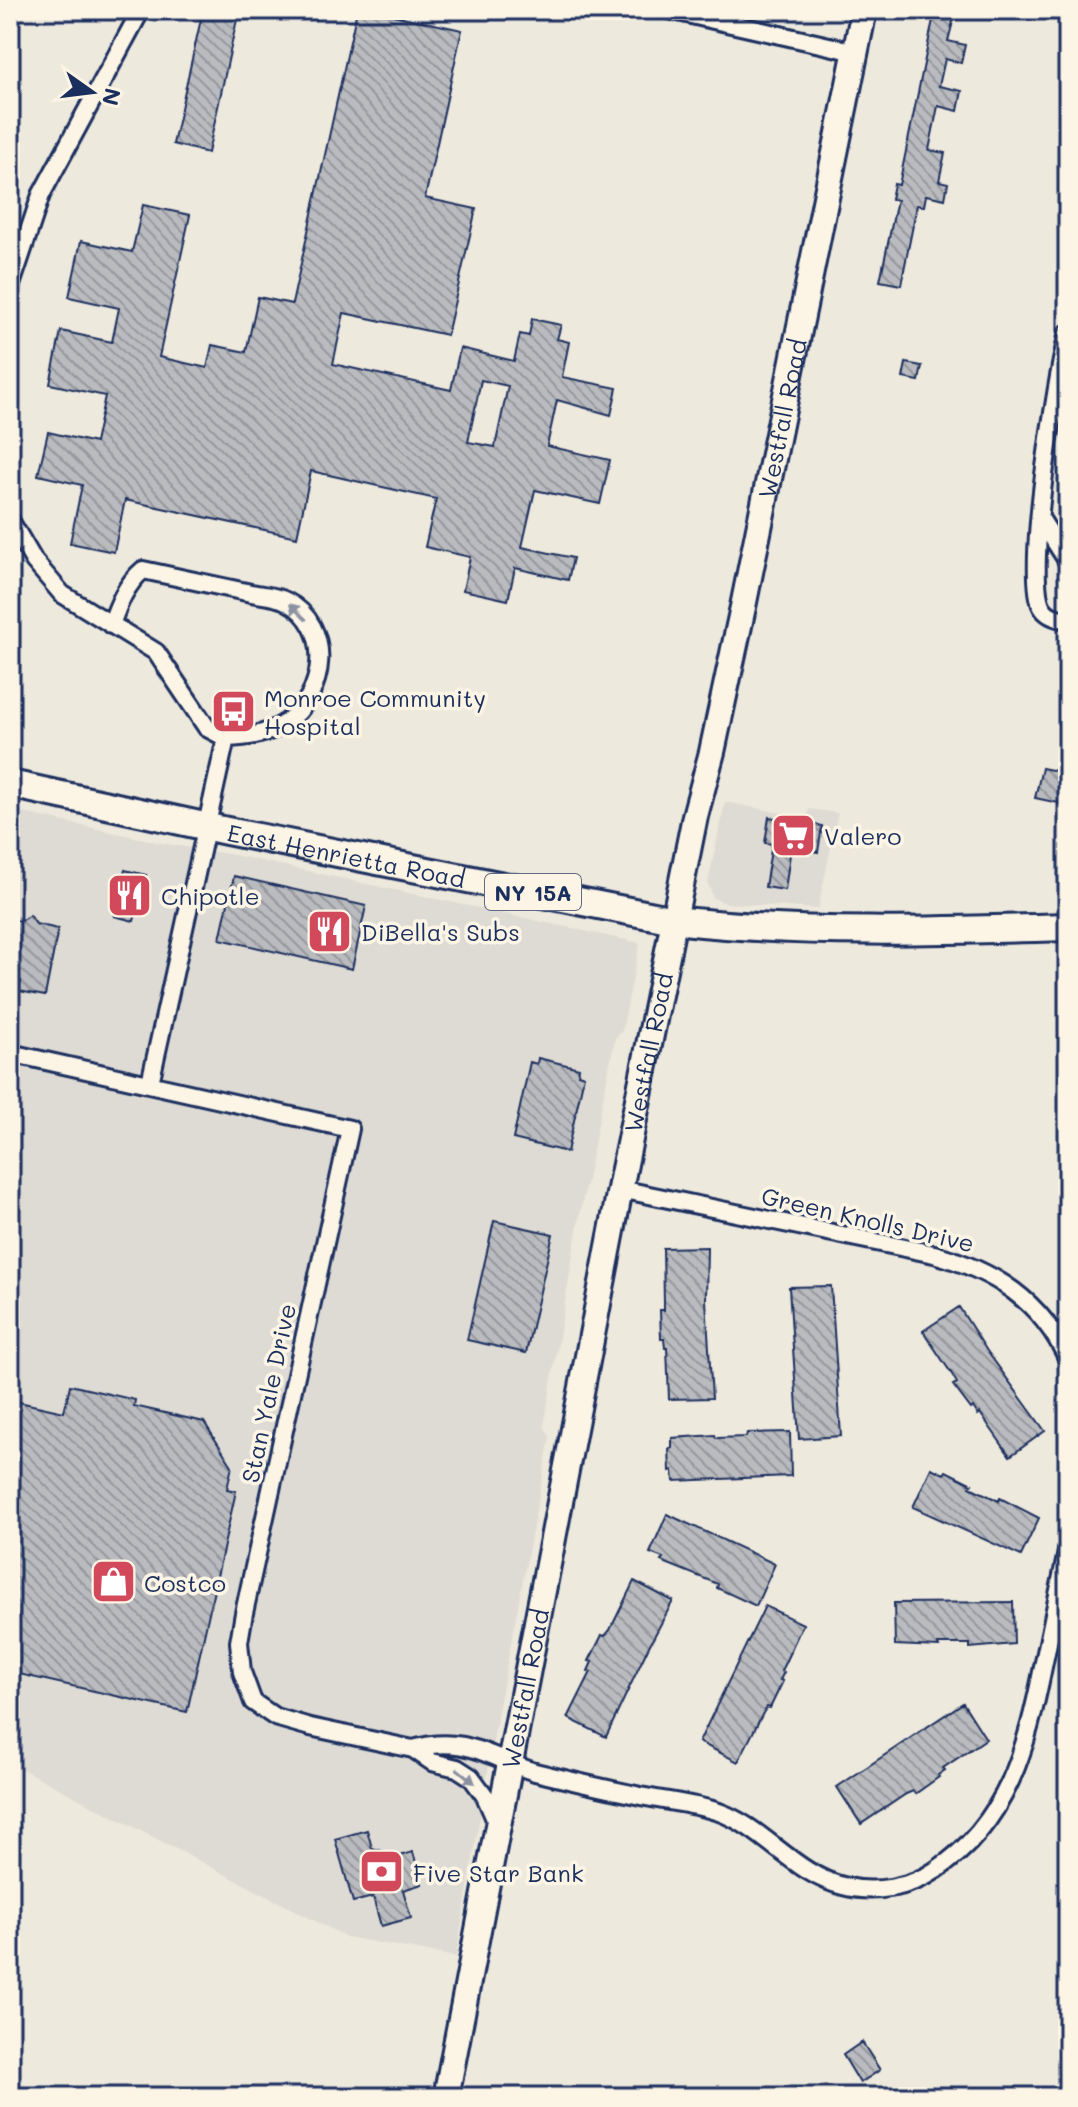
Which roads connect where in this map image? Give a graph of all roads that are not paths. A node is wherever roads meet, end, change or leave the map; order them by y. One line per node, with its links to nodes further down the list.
1 (141, 10): 5 (street)
2 (669, 10): 4 (street)
3 (864, 10): 4 (street, Westfall Road)
4 (856, 52): 15 (street, Westfall Road)
5 (10, 288)
6 (1068, 333): 7 (street)
7 (1040, 518): 9 (street); 10 (street)
8 (10, 520): 11 (street)
9 (1068, 562)
10 (1068, 620)
11 (111, 625): 12 (street); 12 (street, one-way to 11)
12 (226, 738): 14 (street)
13 (10, 784): 14 (main road, East Henrietta Road / NY 15A)
14 (207, 827): 15 (main road, East Henrietta Road / NY 15A); 18 (street)
15 (674, 920): 16 (main road, East Henrietta Road / NY 15A); 19 (street, Westfall Road)
16 (1068, 927)
17 (10, 1053): 18 (street, Stan Yale Drive)
18 (150, 1083): 22 (street, Stan Yale Drive)
19 (620, 1189): 20 (street, Green Knolls Drive); 23 (street, Westfall Road)
20 (1068, 1360)
21 (1068, 1547): 23 (street)
22 (413, 1749): 23 (street, Stan Yale Drive); 24 (street, Stan Yale Drive, one-way to 24)
23 (510, 1763): 24 (street, Westfall Road)
24 (498, 1827): 25 (street, Westfall Road)
25 (446, 2097)

